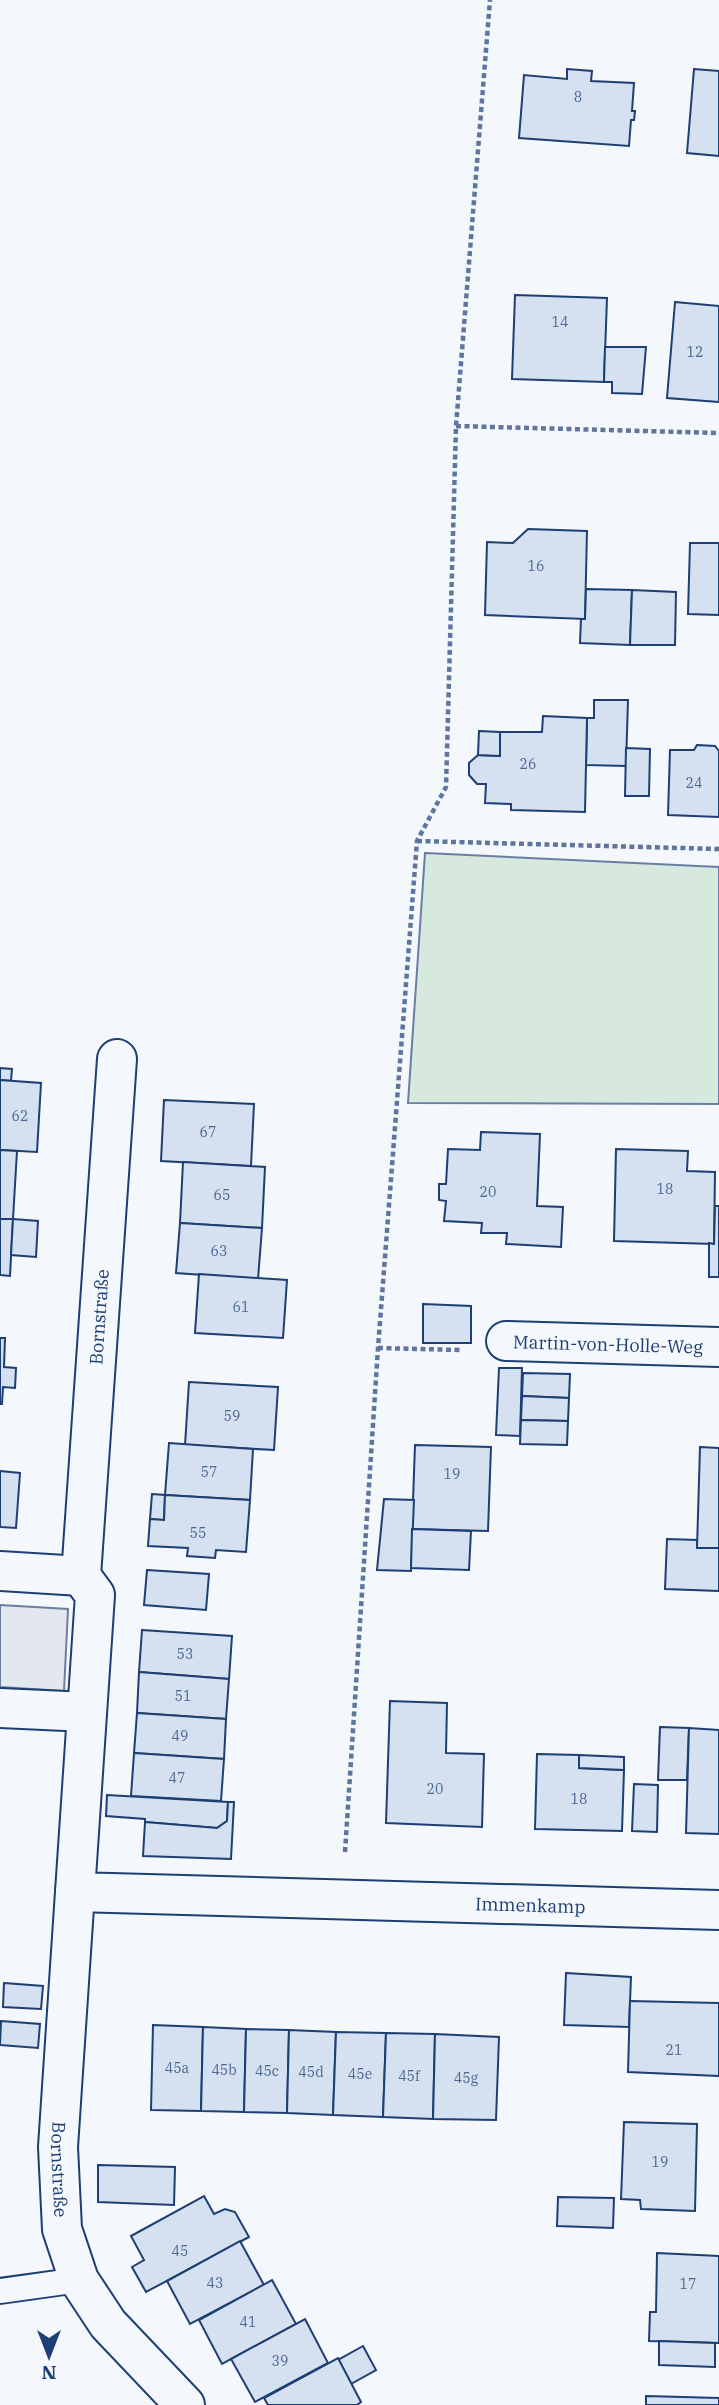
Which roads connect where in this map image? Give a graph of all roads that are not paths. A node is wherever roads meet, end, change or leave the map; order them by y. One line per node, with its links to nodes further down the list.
1 (117, 1059): 5 (street, Bornstraße)
2 (506, 1341): 3 (street, Martin-von-Holle-Weg)
3 (719, 1347)
4 (0, 1571): 5 (street)
5 (81, 1576): 7 (street, Bornstraße)
6 (0, 1708): 7 (street)
7 (87, 1712): 8 (street, Bornstraße)
8 (75, 1892): 9 (street, Immenkamp); 10 (street, Bornstraße)
9 (719, 1910)
10 (79, 2280): 11 (lane); 12 (street, Bornstraße)
11 (0, 2291)
12 (185, 2405)

